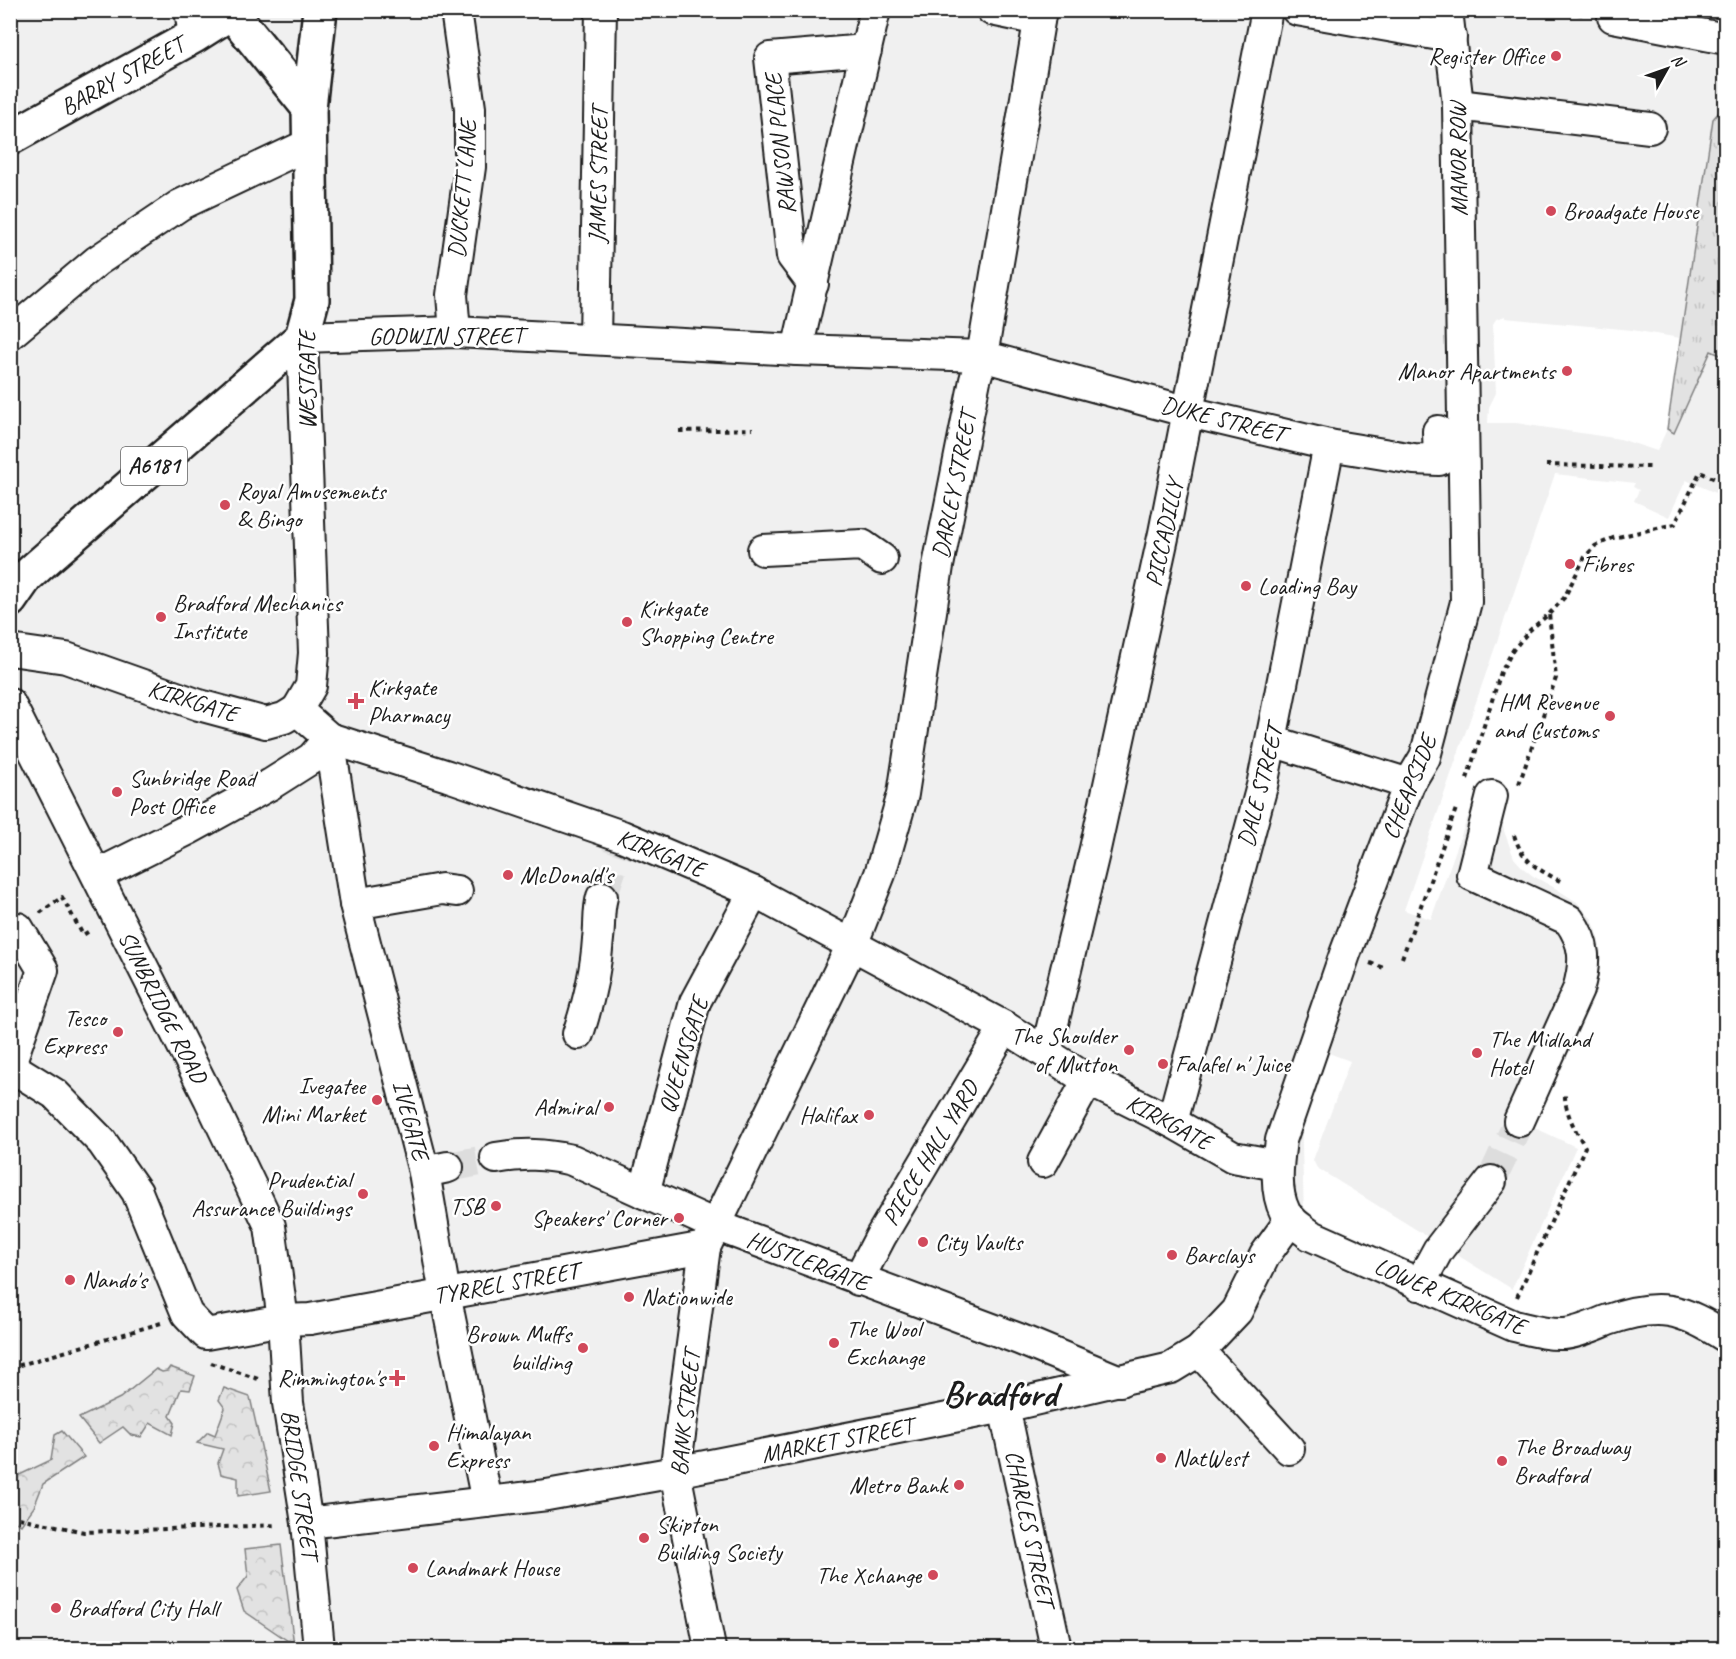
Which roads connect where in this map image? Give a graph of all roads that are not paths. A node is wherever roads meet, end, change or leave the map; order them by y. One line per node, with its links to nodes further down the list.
1 (320, 10): 16 (main road, WESTGATE)
2 (456, 10): 22 (street, DUCKETT LANE)
3 (601, 10): 25 (street, JAMES STREET)
4 (875, 10): 14 (street, RAWSON PLACE)
5 (992, 10): 10 (street)
6 (1267, 10): 28 (street, PICCADILLY)
7 (1297, 10): 12 (street)
8 (233, 11): 11 (main road, BARRY STREET); 16 (main road)
9 (1613, 14): 13 (street)
10 (1040, 15): 27 (street, DARLEY STREET)
11 (192, 23): 18 (main road, BARRY STREET)
12 (1449, 24): 15 (street, MANOR ROW)
13 (1725, 39)
14 (866, 50): 20 (street, RAWSON PLACE); 20 (street, RAWSON PLACE)
15 (1458, 105): 17 (street); 21 (street, MANOR ROW)
16 (309, 108): 19 (main road, WESTGATE)
17 (1650, 128)
18 (10, 138)
19 (311, 143): 23 (street); 24 (main road, WESTGATE)
20 (813, 284): 26 (street, RAWSON PLACE)
21 (1461, 308): 39 (street, CHEAPSIDE)
22 (455, 332): 24 (street, GODWIN STREET); 25 (street, GODWIN STREET)
23 (10, 334)
24 (302, 337): 33 (main road, A6181); 36 (street, WESTGATE)
25 (595, 339): 26 (street, GODWIN STREET)
26 (797, 350): 27 (street, GODWIN STREET)
27 (982, 356): 28 (street, DUKE STREET); 47 (street, DARLEY STREET)
28 (1189, 412): 30 (street, DUKE STREET); 50 (street, PICCADILLY)
29 (1438, 431): 30 (street, DUKE STREET)
30 (1329, 444): 38 (street, DALE STREET)
31 (763, 550): 32 (street)
32 (882, 559)
33 (10, 600)
34 (10, 650): 36 (street, KIRKGATE)
35 (10, 704): 41 (street, SUNBRIDGE ROAD)
36 (297, 710): 37 (street, KIRKGATE)
37 (329, 738): 41 (street); 43 (street, KIRKGATE); 45 (street, IVEGATE)
38 (1272, 741): 39 (street); 54 (street, DALE STREET)
39 (1409, 784): 57 (street, CHEAPSIDE)
40 (1492, 796): 53 (street)
41 (97, 875): 65 (street, SUNBRIDGE ROAD)
42 (457, 891): 45 (street)
43 (754, 892): 47 (street, KIRKGATE); 59 (street, QUEENSGATE)
44 (602, 897): 49 (street)
45 (355, 904): 64 (street, IVEGATE)
46 (18, 928): 51 (street)
47 (852, 945): 48 (street, KIRKGATE); 61 (street, BANK STREET)
48 (1005, 1027): 50 (street, KIRKGATE); 62 (street, PIECE HALL YARD)
49 (578, 1034)
50 (1049, 1053): 52 (street, KIRKGATE)
51 (10, 1065): 65 (street, TYRREL STREET)
52 (1088, 1080): 54 (street, KIRKGATE); 56 (street)
53 (1518, 1120)
54 (1172, 1122): 57 (street, KIRKGATE)
55 (496, 1158): 59 (street, HUSTLERGATE)
56 (1043, 1162)
57 (1277, 1165): 60 (street, CHEAPSIDE)
58 (1491, 1181): 63 (street)
59 (644, 1193): 61 (street, HUSTLERGATE)
60 (1288, 1216): 63 (street, LOWER KIRKGATE); 67 (street, MARKET STREET)
61 (710, 1236): 62 (street, HUSTLERGATE); 64 (street, TYRREL STREET); 71 (street, BANK STREET)
62 (858, 1280): 68 (street, HUSTLERGATE)
63 (1419, 1285): 66 (street, LOWER KIRKGATE)
64 (445, 1294): 65 (street, TYRREL STREET); 72 (street, IVEGATE)
65 (283, 1320): 73 (street, BRIDGE STREET)
66 (1725, 1337)
67 (1199, 1351): 68 (street, MARKET STREET); 70 (street)
68 (1120, 1380): 69 (street, MARKET STREET)
69 (1004, 1407): 71 (street, MARKET STREET); 76 (street, CHARLES STREET)
70 (1289, 1449)
71 (675, 1472): 72 (street, MARKET STREET); 75 (street, BANK STREET)
72 (487, 1502): 73 (street, MARKET STREET)
73 (307, 1523): 74 (street, BRIDGE STREET)
74 (319, 1648)
75 (710, 1648)
76 (1056, 1648)

